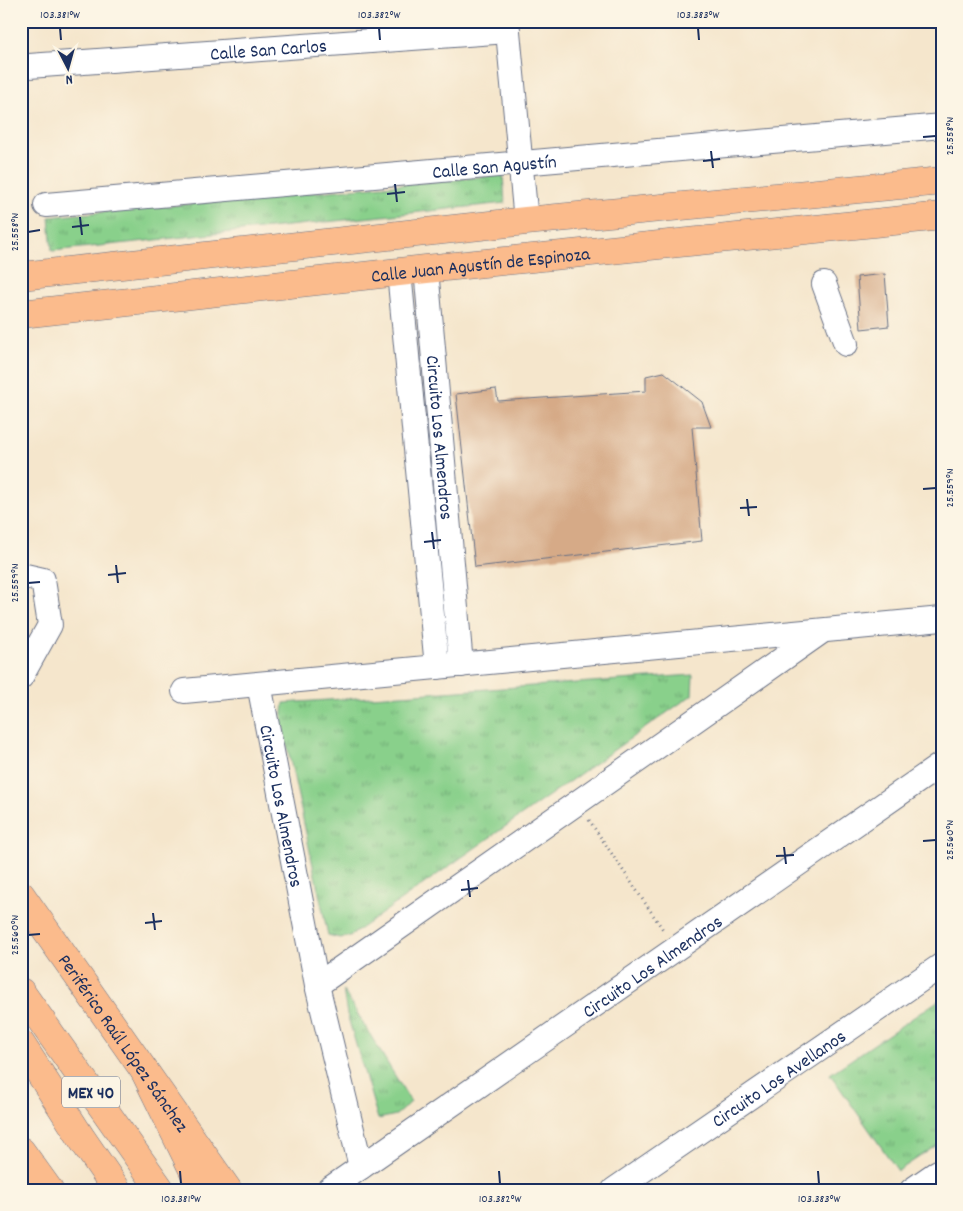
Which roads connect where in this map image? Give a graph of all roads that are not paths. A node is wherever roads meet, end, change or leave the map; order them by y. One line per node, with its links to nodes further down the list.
1 (508, 26): 2 (street, Calle San Carlos); 4 (street)
2 (29, 66)
3 (942, 126): 4 (street, Calle San Agustín)
4 (520, 163): 6 (street, Calle San Agustín); 8 (street)
5 (942, 181): 8 (main road, Calle Juan Agustín de Espinoza)
6 (46, 205)
7 (942, 216): 9 (main road, Calle Juan Agustín de Espinoza)
8 (526, 221): 11 (main road, Calle Juan Agustín de Espinoza)
9 (426, 268): 10 (main road, Calle Juan Agustín de Espinoza); 16 (street, Circuito Los Almendros)
10 (399, 272): 13 (main road, Calle Juan Agustín de Espinoza); 17 (street, Circuito Los Almendros)
11 (21, 277): 13 (main road)
12 (824, 284): 15 (street)
13 (81, 307): 14 (main road, Calle Juan Agustín de Espinoza)
14 (21, 314)
15 (846, 344)
16 (453, 569): 17 (street); 21 (street, Circuito Los Almendros)
17 (429, 571): 22 (street, Circuito Los Almendros)
18 (21, 575): 23 (street)
19 (942, 619): 20 (street)
20 (823, 631): 21 (street); 29 (street)
21 (461, 665): 22 (street)
22 (437, 667): 24 (street)
23 (21, 677)
24 (259, 684): 25 (street); 29 (street, Circuito Los Almendros)
25 (184, 691)
26 (942, 764): 35 (street, Circuito Los Almendros)
27 (21, 895): 32 (main road, Periférico Raúl López Sánchez)
28 (942, 965): 44 (street, Circuito Los Avellanos)
29 (317, 985): 35 (street, Circuito Los Almendros)
30 (22, 993): 40 (main road, MEX 40)
31 (21, 1044): 33 (main road, MEX 40)
32 (145, 1072): 41 (main road); 42 (main road, Periférico Raúl López Sánchez)
33 (82, 1139): 38 (main road); 39 (main road, MEX 40)
34 (21, 1151): 37 (main road)
35 (361, 1167): 43 (street, Circuito Los Almendros)
36 (938, 1172): 45 (street)
37 (39, 1186)
38 (106, 1190)
39 (117, 1190)
40 (160, 1190)
41 (203, 1190)
42 (228, 1190)
43 (328, 1190)
44 (614, 1190)
45 (912, 1190)

